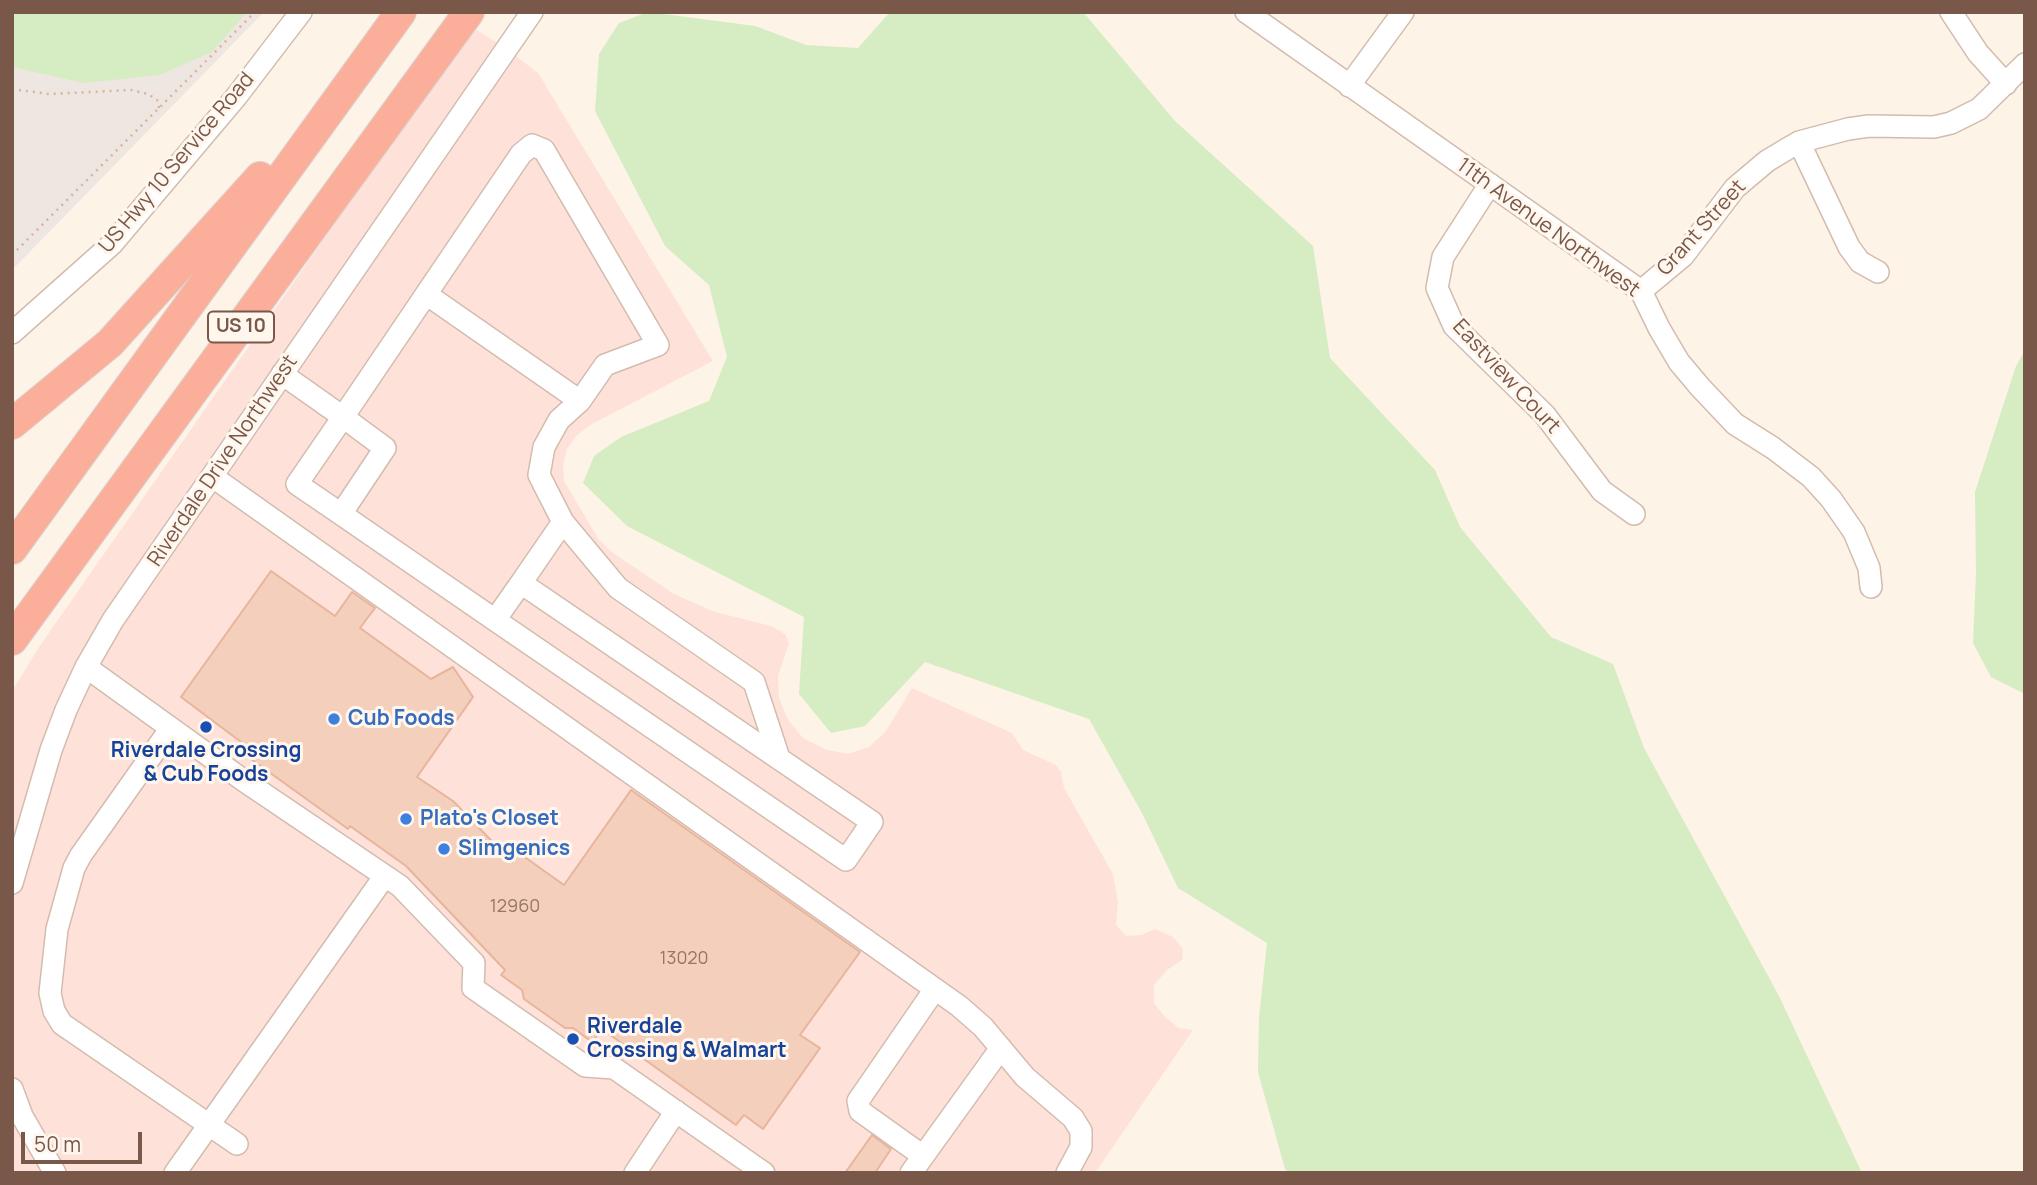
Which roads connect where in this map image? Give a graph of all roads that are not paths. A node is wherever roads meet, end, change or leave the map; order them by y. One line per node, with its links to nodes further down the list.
1 (301, 12): 16 (street, US Hwy 10 Service Road)
2 (469, 12): 26 (highway, US 10)
3 (532, 12): 17 (street, Riverdale Drive Northwest)
4 (1246, 12): 10 (street, 11th Avenue Northwest)
5 (1403, 12): 10 (street)
6 (1951, 12): 9 (street)
7 (396, 19): 20 (highway); 25 (highway, US 10)
8 (2025, 64): 9 (street, Grant Street)
9 (2006, 84): 11 (street, Grant Street)
10 (1349, 86): 12 (street, 11th Avenue Northwest)
11 (1799, 142): 13 (street); 14 (street, Grant Street)
12 (1489, 184): 14 (street, 11th Avenue Northwest); 23 (street, Eastview Court)
13 (1878, 272)
14 (1641, 290): 28 (street, 11th Avenue Northwest)
15 (426, 294): 18 (street); 18 (street); 19 (street)
16 (12, 333)
17 (282, 374): 19 (street); 21 (street, Riverdale Drive Northwest)
18 (580, 401): 24 (street)
19 (343, 418): 22 (street); 22 (street)
20 (12, 424)
21 (213, 477): 32 (street, Riverdale Drive Northwest); 37 (street)
22 (341, 513): 29 (street)
23 (1634, 514)
24 (563, 522): 27 (street); 34 (street)
25 (12, 550)
26 (67, 566): 30 (highway, US 10); 31 (highway)
27 (521, 583): 29 (street); 34 (street)
28 (1871, 587)
29 (495, 620): 34 (street)
30 (12, 640)
31 (12, 659)
32 (86, 667): 33 (street); 36 (street, Riverdale Drive Northwest)
33 (171, 729): 35 (street); 41 (street)
34 (779, 758)
35 (384, 877): 40 (street); 41 (street)
36 (12, 883)
37 (935, 989): 38 (street); 44 (street)
38 (1000, 1048): 44 (street); 49 (street)
39 (12, 1089): 42 (street)
40 (676, 1111): 47 (street); 48 (street)
41 (209, 1124): 43 (street); 46 (street)
42 (20, 1131): 45 (street)
43 (237, 1144)
44 (917, 1164)
45 (55, 1173)
46 (175, 1173)
47 (635, 1173)
48 (764, 1173)
49 (1067, 1173)

